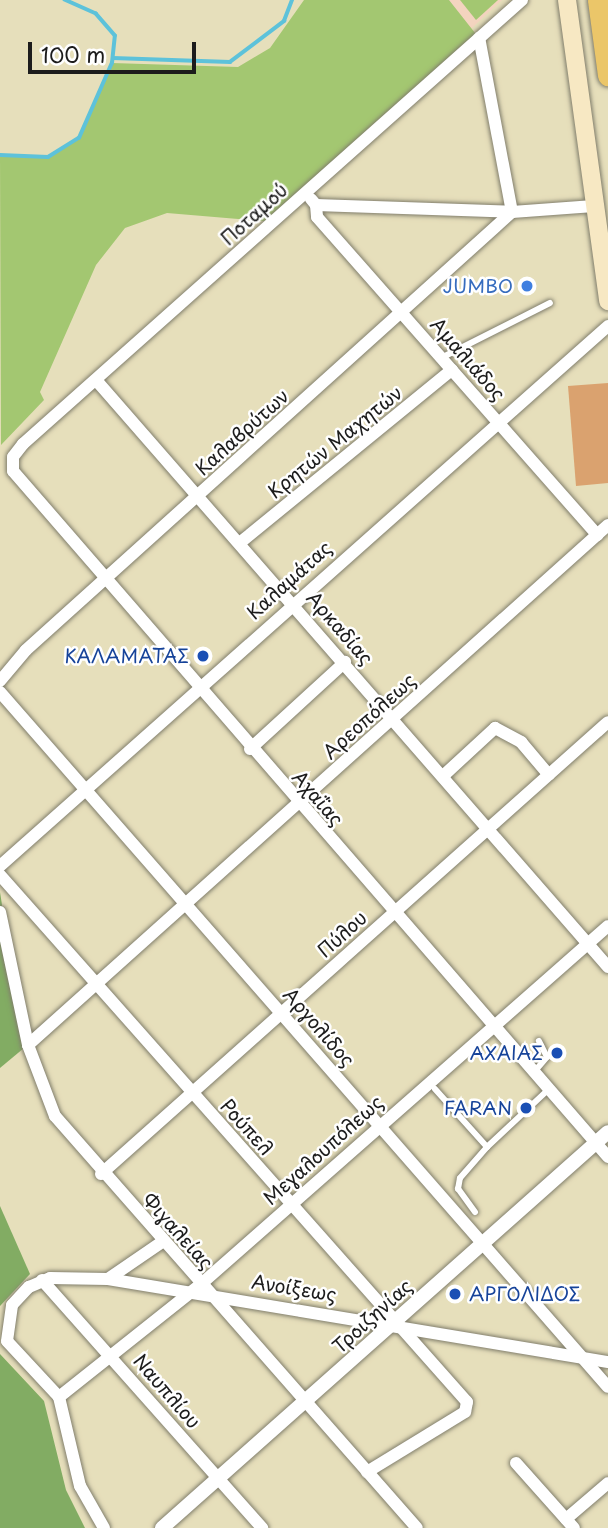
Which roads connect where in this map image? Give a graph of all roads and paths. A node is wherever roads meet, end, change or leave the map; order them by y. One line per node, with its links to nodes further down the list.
1 (522, 0): 4 (street, Ποταμού)
2 (567, 0): 8 (main road)
3 (598, 0): 5 (highway)
4 (479, 38): 6 (street, Ποταμού); 9 (street)
5 (608, 75)
6 (307, 193): 7 (street, Αμαλιάδος); 16 (street, Ποταμού)
7 (316, 205): 9 (street); 12 (street, Αμαλιάδος)
8 (594, 206): 9 (street); 10 (main road)
9 (512, 212): 12 (street, Καλαβρύτων)
10 (608, 302)
11 (550, 303): 14 (lane)
12 (402, 313): 14 (street, Αμαλιάδος); 19 (street, Καλαβρύτων)
13 (608, 326): 17 (street, Καλαμάτας)
14 (441, 358): 15 (street, Αμαλιάδος)
15 (452, 370): 17 (street, Αμαλιάδος); 22 (street, Κρητών Μαχητών)
16 (96, 380): 18 (street, Ποταμού); 19 (street, Αρκαδίας)
17 (496, 419): 21 (street, Αμαλιάδος); 24 (street, Καλαμάτας)
18 (13, 457): 23 (street, Αχαΐας)
19 (200, 495): 22 (street, Αρκαδίας); 23 (street, Καλαβρύτων)
20 (608, 525): 21 (street, Αρεοπόλεως)
21 (597, 535): 29 (street, Αρεοπόλεως)
22 (242, 541): 24 (street, Αρκαδίας)
23 (104, 582): 26 (street, Καλαβρύτων); 27 (street, Αχαΐας)
24 (292, 603): 25 (street, Αρκαδίας); 27 (street, Καλαμάτας)
25 (345, 662): 29 (street, Αρκαδίας); 31 (street)
26 (0, 681)
27 (198, 688): 31 (street, Αχαΐας); 34 (street, Καλαμάτας)
28 (0, 692): 34 (street, Αργολίδος)
29 (394, 720): 33 (street, Αρκαδίας); 35 (street, Αρεοπόλεως)
30 (608, 722): 32 (street, Πύλου)
31 (250, 749): 35 (street, Αχαΐας)
32 (549, 775): 33 (street); 36 (street, Πύλου)
33 (443, 776): 36 (street, Αρκαδίας)
34 (85, 789): 37 (street, Καλαμάτας); 39 (street, Αργολίδος)
35 (298, 805): 39 (street, Αρεοπόλεως); 41 (street, Αχαΐας)
36 (487, 830): 41 (street, Πύλου); 43 (street, Αρκαδίας)
37 (0, 866)
38 (0, 875): 45 (street, Ρούπελ)
39 (187, 905): 45 (street, Αρεοπόλεως); 46 (street, Αργολίδος)
40 (0, 912): 49 (street, Φιγαλείας)
41 (393, 914): 46 (street, Πύλου); 47 (street, Αχαΐας)
42 (608, 926): 43 (street, Μεγαλουπόλεως)
43 (588, 944): 44 (street, Αρκαδίας); 47 (street, Μεγαλουπόλεως)
44 (608, 967)
45 (96, 985): 49 (street, Αρεοπόλεως); 53 (street, Ρούπελ)
46 (281, 1013): 53 (street, Πύλου); 54 (street, Αργολίδος)
47 (494, 1027): 50 (street, Αχαΐας); 54 (street, Μεγαλουπόλεως)
48 (539, 1041): 50 (lane)
49 (28, 1045): 59 (street, Φιγαλείας)
50 (534, 1073): 52 (street, Αχαΐας)
51 (435, 1089): 57 (lane)
52 (549, 1089): 56 (street, Αχαΐας); 57 (lane)
53 (191, 1093): 59 (street, Πύλου); 60 (street, Ρούπελ)
54 (379, 1125): 60 (street, Μεγαλουπόλεως); 63 (street, Αργολίδος)
55 (608, 1132): 56 (street, Τροιζηνίας)
56 (596, 1143): 58 (street, Αχαΐας); 63 (street, Τροιζηνίας)
57 (487, 1147): 61 (lane)
58 (608, 1157)
59 (101, 1174): 62 (street, Φιγαλείας)
60 (290, 1205): 66 (street, Μεγαλουπόλεως); 69 (street, Ρούπελ)
61 (475, 1212)
62 (162, 1242): 64 (street); 66 (street, Φιγαλείας)
63 (483, 1243): 69 (street, Τροιζηνίας); 71 (street, Αργολίδος)
64 (108, 1279): 65 (street, Ανοίξεως); 67 (street, Ανοίξεως)
65 (42, 1280): 70 (street, Ναυπλίου); 74 (street)
66 (200, 1285): 67 (street, Μεγαλουπόλεως); 68 (street, Φιγαλείας)
67 (186, 1292): 68 (street, Ανοίξεως); 70 (street, Μεγαλουπόλεως)
68 (210, 1295): 69 (street, Ανοίξεως); 75 (street, Φιγαλείας)
69 (393, 1323): 71 (street, Ανοίξεως); 75 (street, Τροιζηνίας); 77 (street, Ρούπελ)
70 (111, 1356): 74 (street, Μεγαλουπόλεως); 78 (street, Ναυπλίου)
71 (583, 1358): 72 (street, Ανοίξεως); 73 (street, Αργολίδος)
72 (608, 1362)
73 (608, 1387)
74 (59, 1397): 81 (street)
75 (304, 1402): 77 (street, Φιγαλείας); 78 (street, Τροιζηνίας)
76 (516, 1463): 80 (street)
77 (367, 1472): 84 (street, Φιγαλείας)
78 (218, 1479): 82 (street, Τροιζηνίας); 83 (street, Ναυπλίου)
79 (608, 1483): 80 (street)
80 (570, 1524)
81 (104, 1528)
82 (162, 1528)
83 (262, 1528)
84 (417, 1528)

